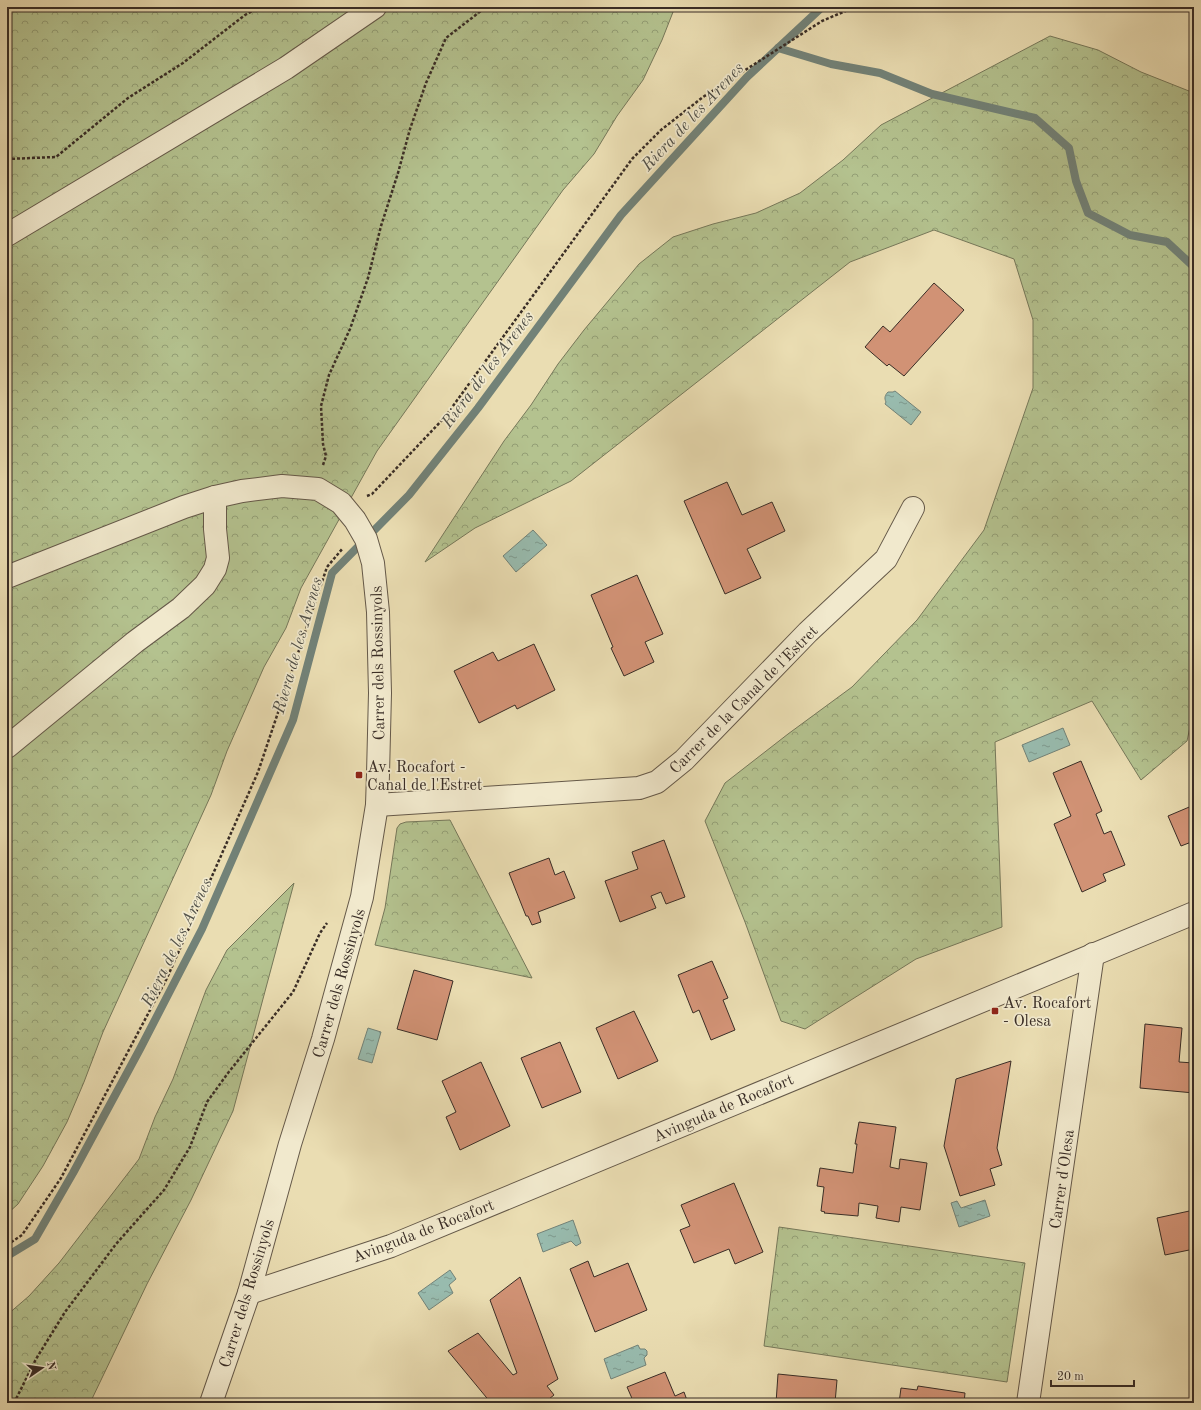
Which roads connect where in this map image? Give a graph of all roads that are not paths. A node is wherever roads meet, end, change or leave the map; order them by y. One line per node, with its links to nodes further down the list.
1 (375, 7): 2 (street)
2 (7, 235)
3 (215, 497): 5 (street, Carrer dels Rossinyols); 6 (street); 7 (street, Carrer dels Rossinyols)
4 (913, 508): 7 (street, Carrer de la Canal de l'Estret)
5 (7, 577)
6 (7, 747)
7 (377, 805): 10 (street, Carrer dels Rossinyols)
8 (1194, 913): 9 (street, Avinguda de Rocafort)
9 (1093, 954): 10 (street, Avinguda de Rocafort); 12 (street, Carrer d'Olesa)
10 (249, 1293): 11 (street, Carrer dels Rossinyols)
11 (211, 1403)
12 (1028, 1403)

